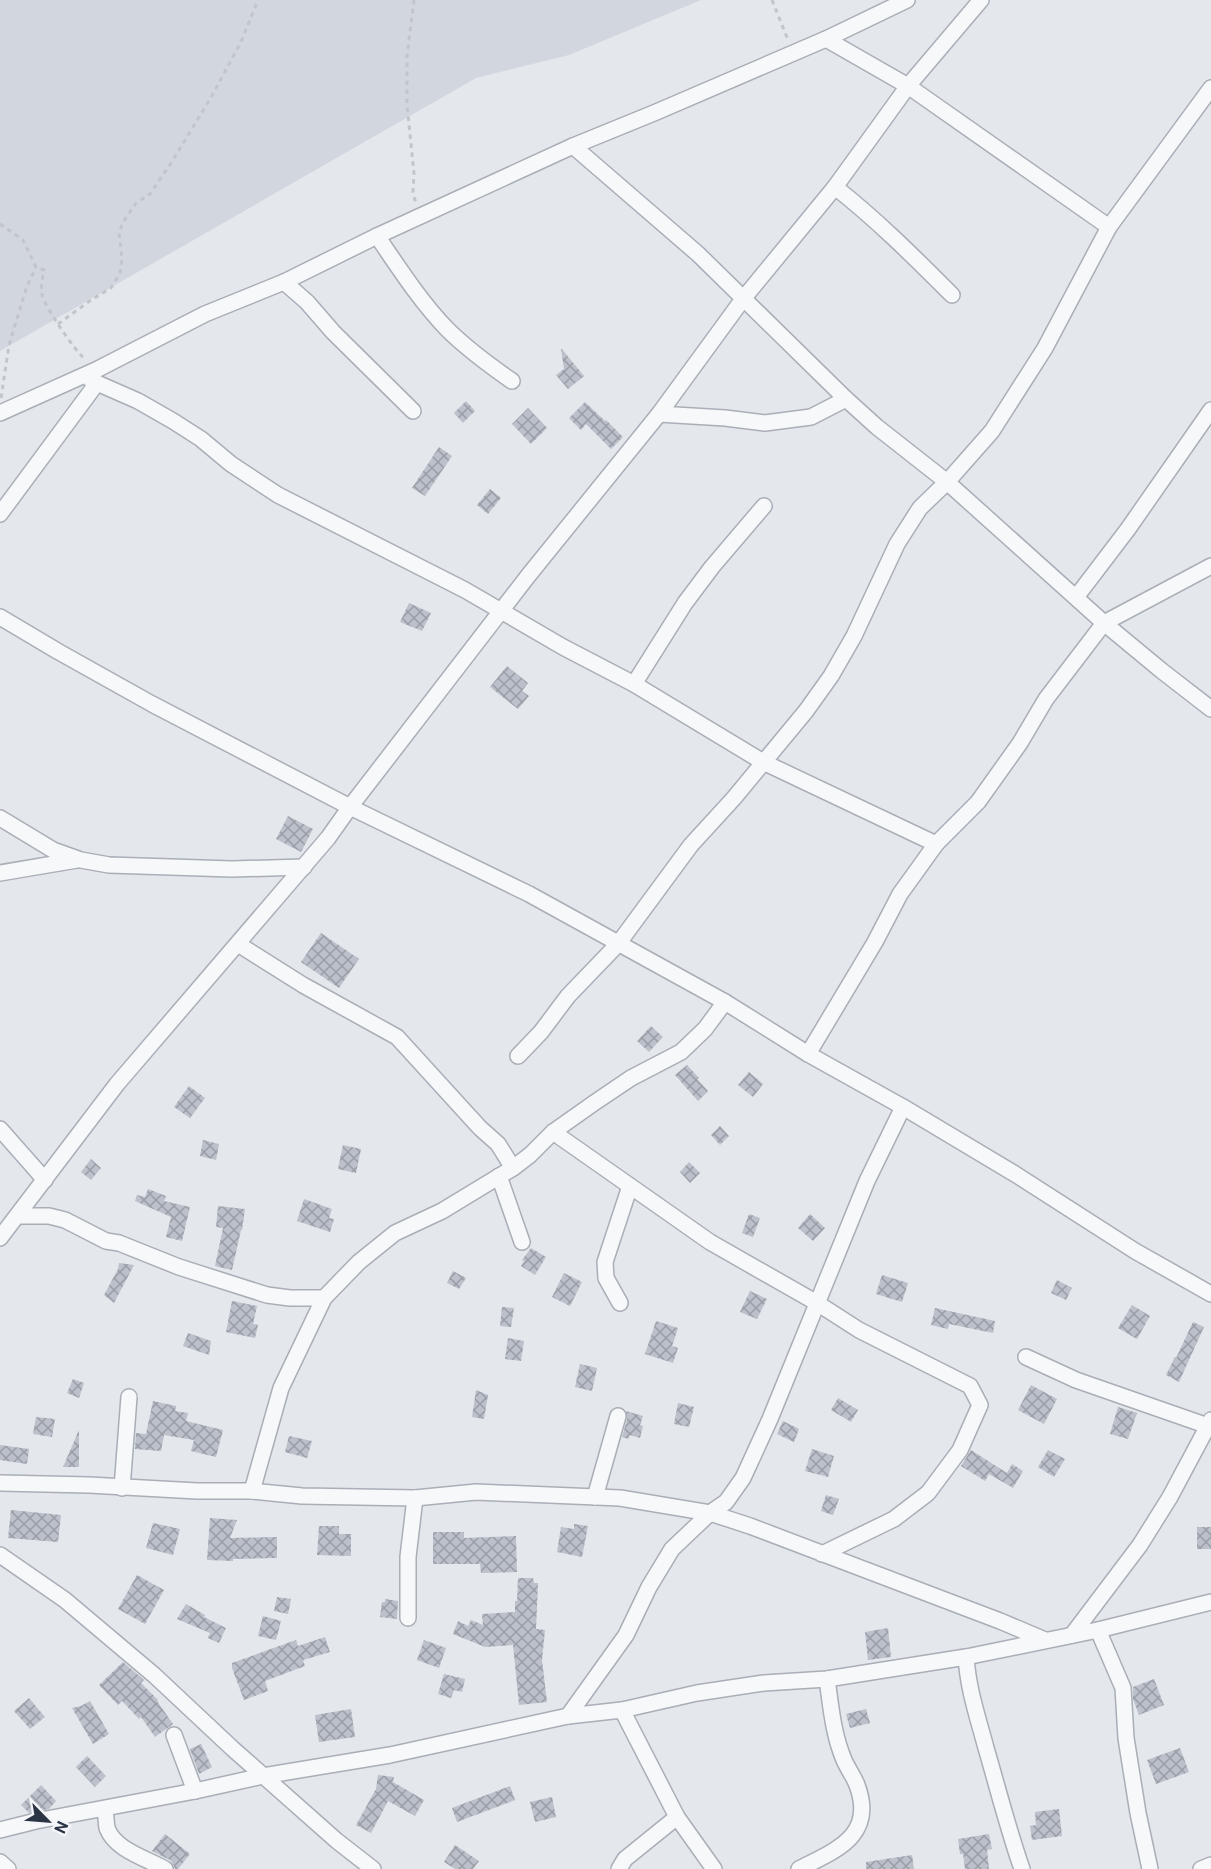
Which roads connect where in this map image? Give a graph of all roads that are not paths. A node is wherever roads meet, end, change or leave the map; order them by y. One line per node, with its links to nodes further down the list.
1 (907, 0): 3 (street)
2 (981, 0): 4 (street)
3 (826, 39): 4 (street); 6 (street)
4 (908, 86): 7 (street); 8 (street)
5 (1211, 88): 8 (street)
6 (573, 146): 9 (street); 12 (street)
7 (835, 187): 11 (street); 12 (street)
8 (1108, 227): 20 (street)
9 (377, 236): 10 (street); 14 (street)
10 (284, 282): 13 (street); 17 (street)
11 (952, 295)
12 (743, 299): 15 (street); 19 (street)
13 (93, 376): 18 (street); 22 (street); 25 (street)
14 (512, 381)
15 (846, 399): 19 (street); 20 (street)
16 (1211, 410): 24 (street)
17 (413, 411)
18 (1, 412)
19 (659, 414): 25 (street)
20 (947, 482): 24 (street); 30 (street)
21 (764, 506): 28 (street)
22 (0, 514)
23 (1211, 566): 27 (street)
24 (1077, 596): 27 (street)
25 (502, 612): 28 (street); 31 (street)
26 (0, 617): 31 (street)
27 (1104, 623): 29 (street); 33 (street)
28 (634, 684): 30 (street)
29 (1211, 709)
30 (763, 762): 33 (street); 38 (street)
31 (350, 807): 35 (street); 38 (street)
32 (0, 818): 34 (street)
33 (936, 844): 40 (street)
34 (81, 860): 35 (street); 36 (street)
35 (304, 867): 37 (street)
36 (0, 873)
37 (238, 944): 45 (street); 47 (street)
38 (618, 944): 39 (street); 41 (street)
39 (725, 1002): 40 (street); 44 (street)
40 (808, 1054): 42 (street)
41 (518, 1056)
42 (903, 1107): 52 (street); 55 (street)
43 (0, 1129): 47 (street)
44 (553, 1132): 45 (street); 48 (street)
45 (513, 1168): 46 (street)
46 (499, 1176): 51 (street); 53 (street)
47 (45, 1180): 49 (street)
48 (630, 1186): 54 (street); 55 (street)
49 (18, 1216): 50 (street); 53 (street)
50 (0, 1238)
51 (522, 1242)
52 (1211, 1294)
53 (324, 1298): 62 (street)
54 (620, 1303)
55 (817, 1304): 65 (street); 66 (street)
56 (1026, 1357): 59 (street)
57 (129, 1397): 61 (street)
58 (618, 1416): 63 (street)
59 (1209, 1423): 71 (street)
60 (0, 1483): 61 (street)
61 (122, 1488): 62 (street)
62 (252, 1491): 64 (street)
63 (595, 1497): 64 (street); 65 (street)
64 (415, 1498): 69 (street)
65 (710, 1513): 66 (street); 76 (street)
66 (822, 1554): 72 (street)
67 (0, 1555): 78 (street)
68 (1211, 1602): 70 (street)
69 (408, 1618)
70 (1098, 1630): 71 (street); 92 (street)
71 (1072, 1635): 72 (street)
72 (1045, 1641): 73 (street)
73 (966, 1657): 74 (street); 91 (street)
74 (827, 1679): 75 (street); 90 (street)
75 (622, 1710): 76 (street); 81 (street)
76 (568, 1716): 78 (street)
77 (174, 1735): 79 (street)
78 (263, 1776): 79 (street); 87 (street)
79 (195, 1791): 80 (street)
80 (105, 1809): 82 (street); 86 (street)
81 (677, 1817): 88 (street); 89 (street)
82 (0, 1830)
83 (0, 1862): 85 (street)
84 (1211, 1865): 93 (street)
85 (8, 1869)
86 (165, 1869)
87 (373, 1869)
88 (619, 1869)
89 (714, 1869)
90 (799, 1869)
91 (1022, 1869)
92 (1150, 1869)
93 (1201, 1869)

